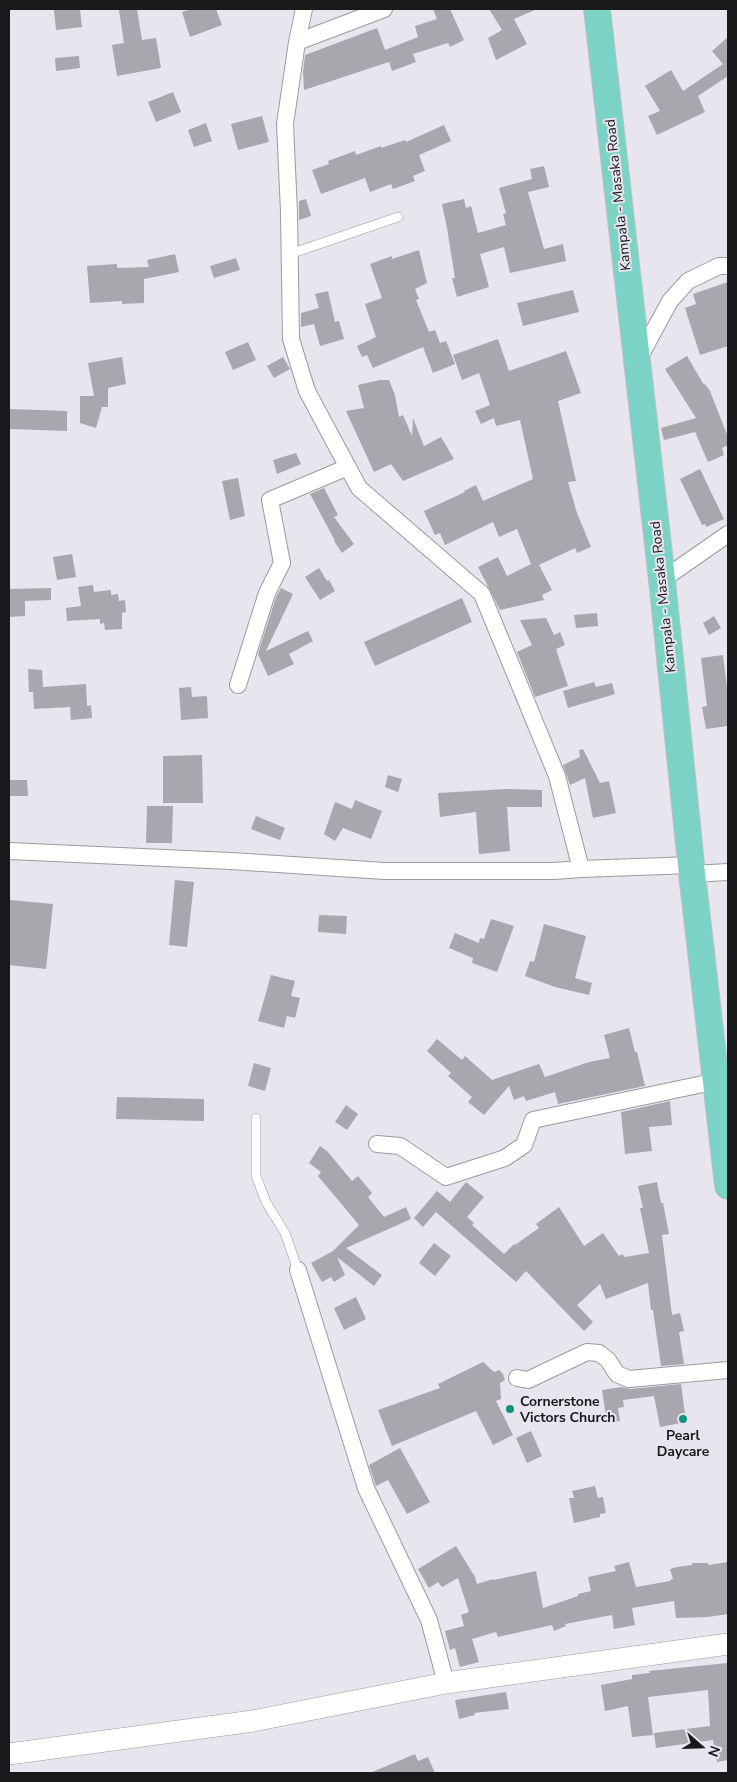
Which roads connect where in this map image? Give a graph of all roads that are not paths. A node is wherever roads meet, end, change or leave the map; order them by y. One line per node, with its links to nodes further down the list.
1 (304, 9): 4 (street)
2 (384, 9): 4 (street)
3 (597, 9): 8 (main road, Kampala - Masaka Road)
4 (297, 42): 6 (street)
5 (398, 217): 6 (lane)
6 (290, 254): 9 (street)
7 (728, 266): 8 (street)
8 (637, 362): 11 (main road, Kampala - Masaka Road)
9 (348, 467): 12 (street); 14 (street)
10 (728, 534): 11 (street)
11 (662, 580): 15 (main road, Kampala - Masaka Road)
12 (238, 685)
13 (9, 851): 14 (street)
14 (581, 869): 15 (street)
15 (692, 869): 16 (street); 17 (main road, Kampala - Masaka Road)
16 (728, 872)
17 (717, 1081): 19 (street); 20 (main road, Kampala - Masaka Road)
18 (256, 1118): 21 (lane)
19 (377, 1144)
20 (728, 1186)
21 (298, 1270): 25 (street)
22 (728, 1370): 23 (street)
23 (517, 1378)
24 (728, 1644): 25 (street)
25 (446, 1683): 26 (street)
26 (9, 1754)

